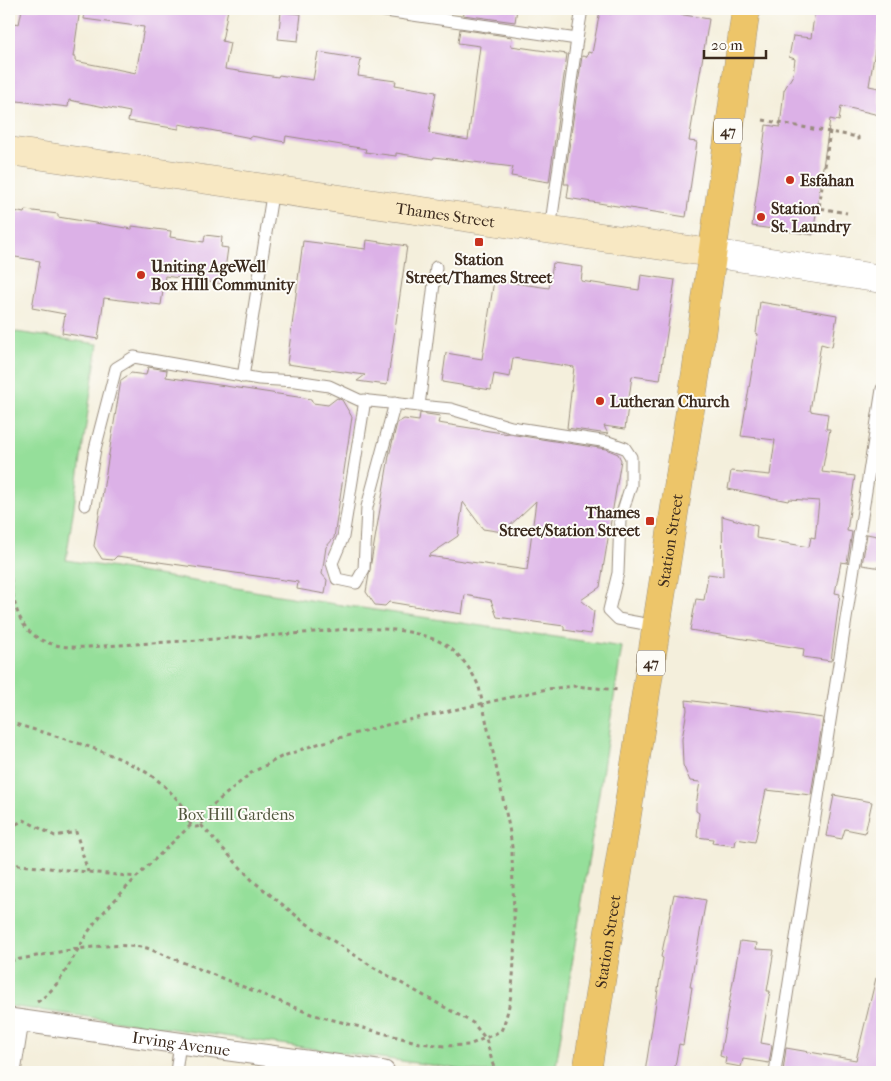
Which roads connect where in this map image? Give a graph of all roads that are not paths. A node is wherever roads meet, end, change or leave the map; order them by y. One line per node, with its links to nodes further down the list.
1 (372, 9): 4 (lane)
2 (582, 9): 4 (lane)
3 (746, 9): 8 (main road, Station Street / 47)
4 (577, 39): 7 (lane)
5 (9, 150): 6 (main road, Thames Street)
6 (273, 189): 7 (main road, Thames Street); 11 (lane)
7 (550, 230): 8 (main road, Thames Street)
8 (711, 254): 10 (street, Thames Street); 17 (main road, Station Street / 47)
9 (436, 267): 15 (lane)
10 (882, 279)
11 (243, 376): 13 (lane); 16 (lane)
12 (882, 389): 24 (lane)
13 (365, 400): 14 (lane); 14 (lane)
14 (395, 403): 15 (lane)
15 (419, 406): 17 (lane)
16 (85, 505)
17 (656, 626): 23 (main road, Station Street / 47)
18 (14, 1020): 19 (street, Irving Avenue); 20 (street)
19 (180, 1043): 21 (lane); 22 (street, Irving Avenue)
20 (10, 1072)
21 (176, 1072)
22 (384, 1072)
23 (587, 1072)
24 (775, 1072)

